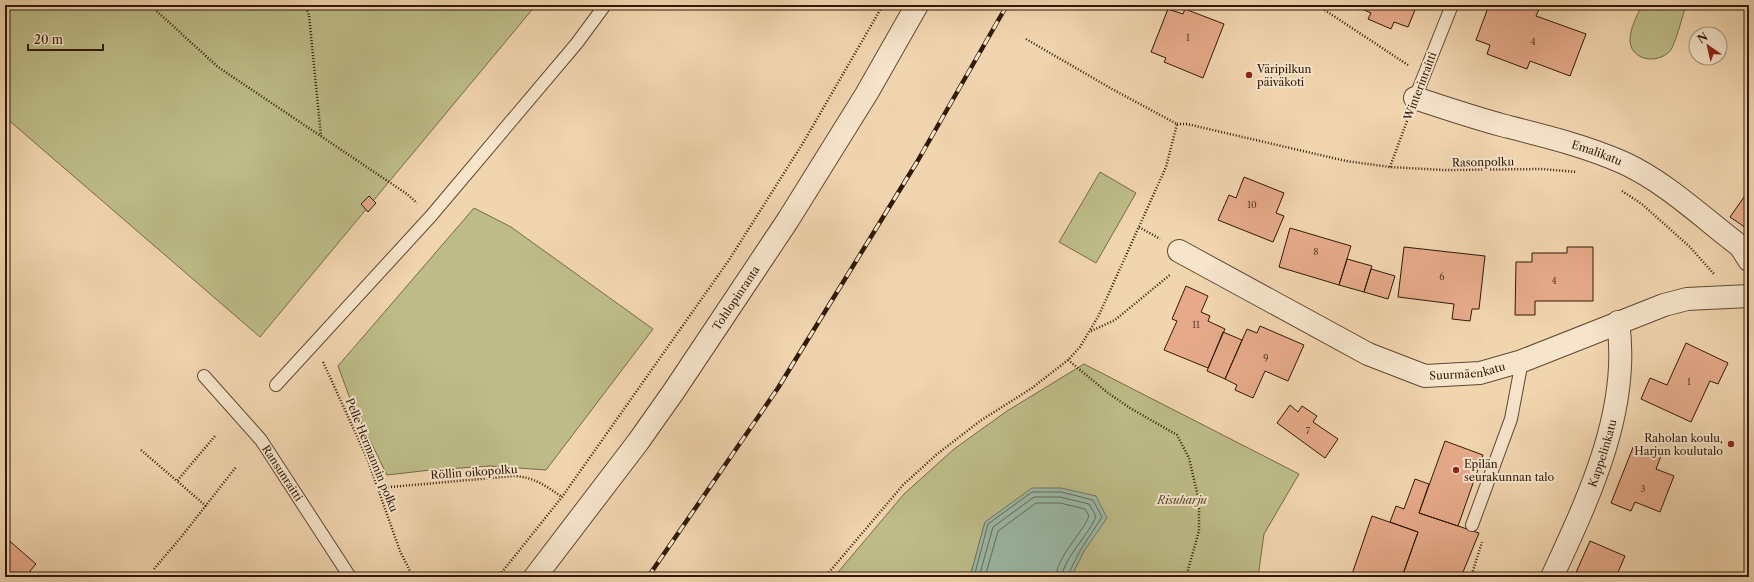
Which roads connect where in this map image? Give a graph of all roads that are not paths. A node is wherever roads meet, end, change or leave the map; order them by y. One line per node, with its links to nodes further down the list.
1 (606, 5): 11 (lane)
2 (917, 5): 14 (street, Tohlopinranta)
3 (1452, 5): 4 (lane, Winterinraitti)
4 (1415, 98): 6 (street, Emalikatu)
5 (1186, 255): 9 (street, Suurmäenkatu)
6 (1749, 260)
7 (1739, 296): 8 (street, Suurmäenkatu)
8 (1618, 322): 9 (street, Suurmäenkatu); 15 (street, Kappelinkatu)
9 (1522, 362): 12 (lane)
10 (204, 376): 13 (lane, Ransunraitti)
11 (276, 385)
12 (1472, 525)
13 (350, 577)
14 (535, 577)
15 (1552, 577)

